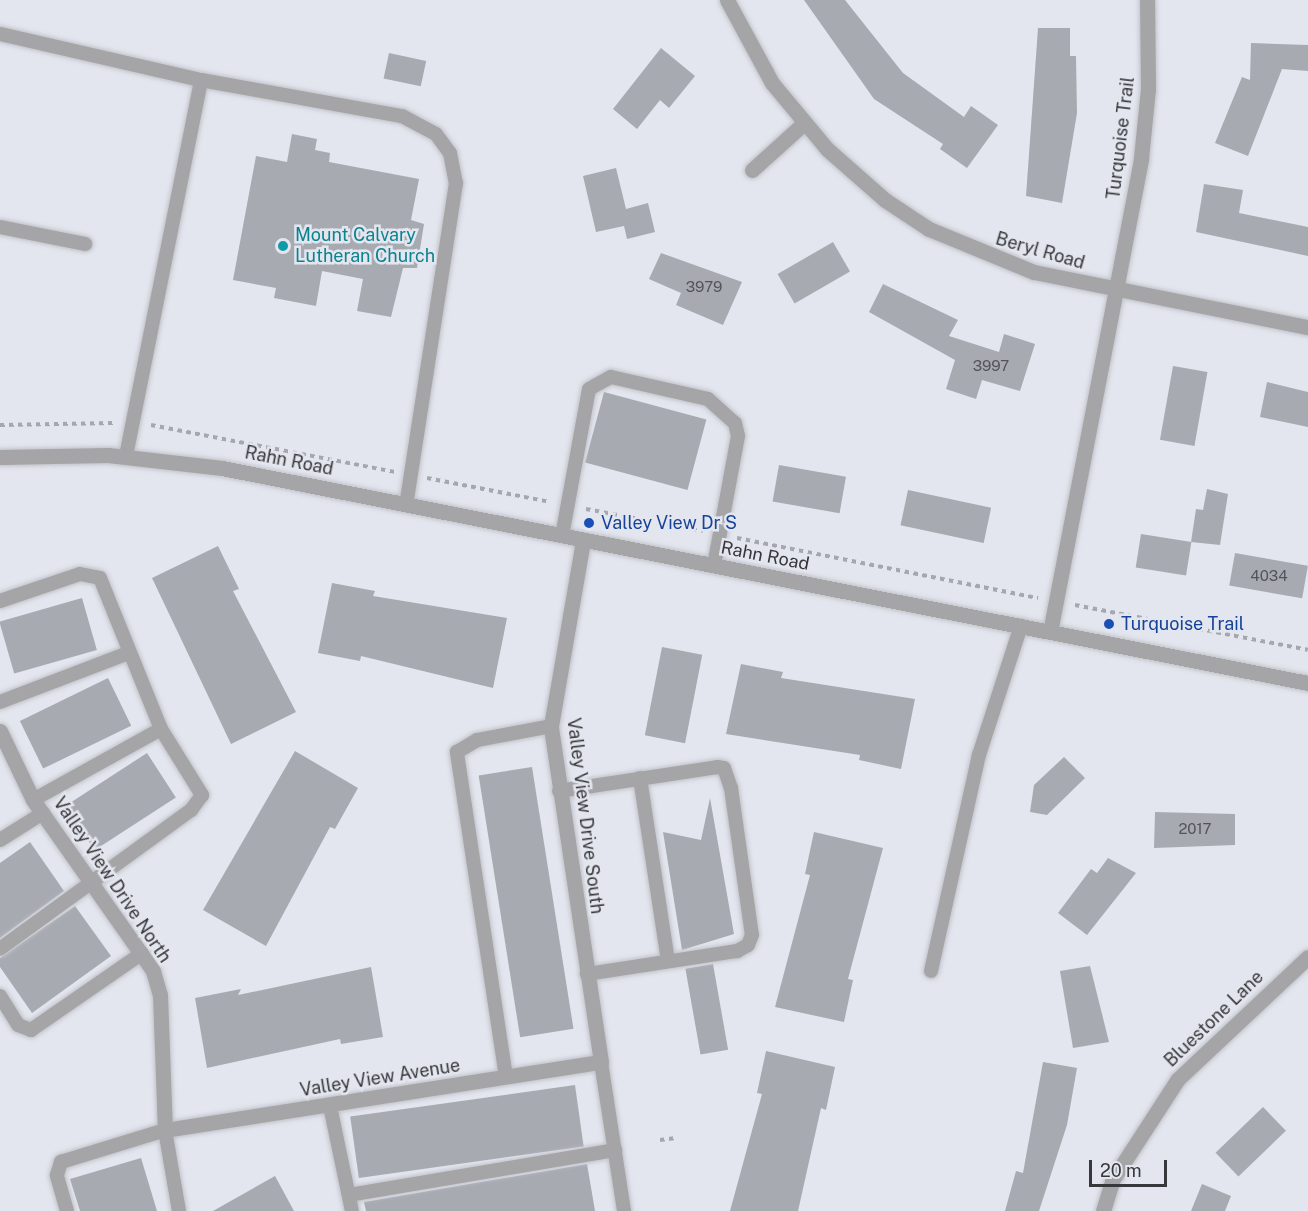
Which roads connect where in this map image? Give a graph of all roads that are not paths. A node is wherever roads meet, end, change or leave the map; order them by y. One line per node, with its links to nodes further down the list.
1 (727, 0): 5 (street, Beryl Road)
2 (1147, 0): 9 (street, Turquoise Trail)
3 (0, 34): 4 (lane)
4 (201, 80): 11 (lane); 13 (lane)
5 (804, 123): 6 (street); 9 (street, Beryl Road)
6 (752, 170)
7 (0, 226): 8 (lane)
8 (85, 244)
9 (1116, 291): 10 (street, Beryl Road); 19 (street, Turquoise Trail)
10 (1308, 327)
11 (126, 456): 12 (street, Rahn Road); 13 (street, Rahn Road)
12 (0, 457)
13 (406, 505): 14 (street, Rahn Road)
14 (562, 536): 15 (street, Rahn Road); 16 (lane)
15 (583, 540): 16 (street, Rahn Road); 23 (street, Valley View Drive South)
16 (714, 566): 18 (street, Rahn Road)
17 (0, 601): 20 (lane)
18 (1021, 626): 19 (street, Rahn Road); 37 (lane)
19 (1050, 632): 21 (street, Rahn Road)
20 (128, 653): 22 (lane); 24 (lane)
21 (1308, 683)
22 (0, 702)
23 (551, 726): 28 (street, Valley View Drive South); 41 (lane)
24 (161, 729): 29 (lane); 32 (lane)
25 (0, 731): 26 (street, Valley View Drive North)
26 (3, 751): 29 (street, Valley View Drive North)
27 (640, 778): 28 (lane); 36 (lane); 36 (lane)
28 (559, 791): 38 (street, Valley View Drive South)
29 (33, 800): 30 (street, Valley View Drive North)
30 (43, 813): 31 (lane); 32 (street, Valley View Drive North)
31 (0, 840)
32 (90, 879): 33 (lane); 34 (street, Valley View Drive North)
33 (0, 949)
34 (142, 953): 39 (lane); 43 (street, Valley View Drive North)
35 (1308, 957): 50 (street, Bluestone Lane)
36 (668, 961): 38 (lane)
37 (931, 971)
38 (587, 974): 40 (street, Valley View Drive South)
39 (0, 996)
40 (601, 1062): 41 (street, Valley View Avenue); 44 (lane)
41 (506, 1077): 42 (street, Valley View Avenue)
42 (330, 1106): 43 (street, Valley View Avenue); 45 (lane)
43 (165, 1130): 46 (lane); 47 (lane)
44 (615, 1150): 45 (lane); 49 (lane)
45 (349, 1195): 48 (lane)
46 (67, 1211)
47 (179, 1211)
48 (352, 1211)
49 (624, 1211)
50 (1104, 1211)

